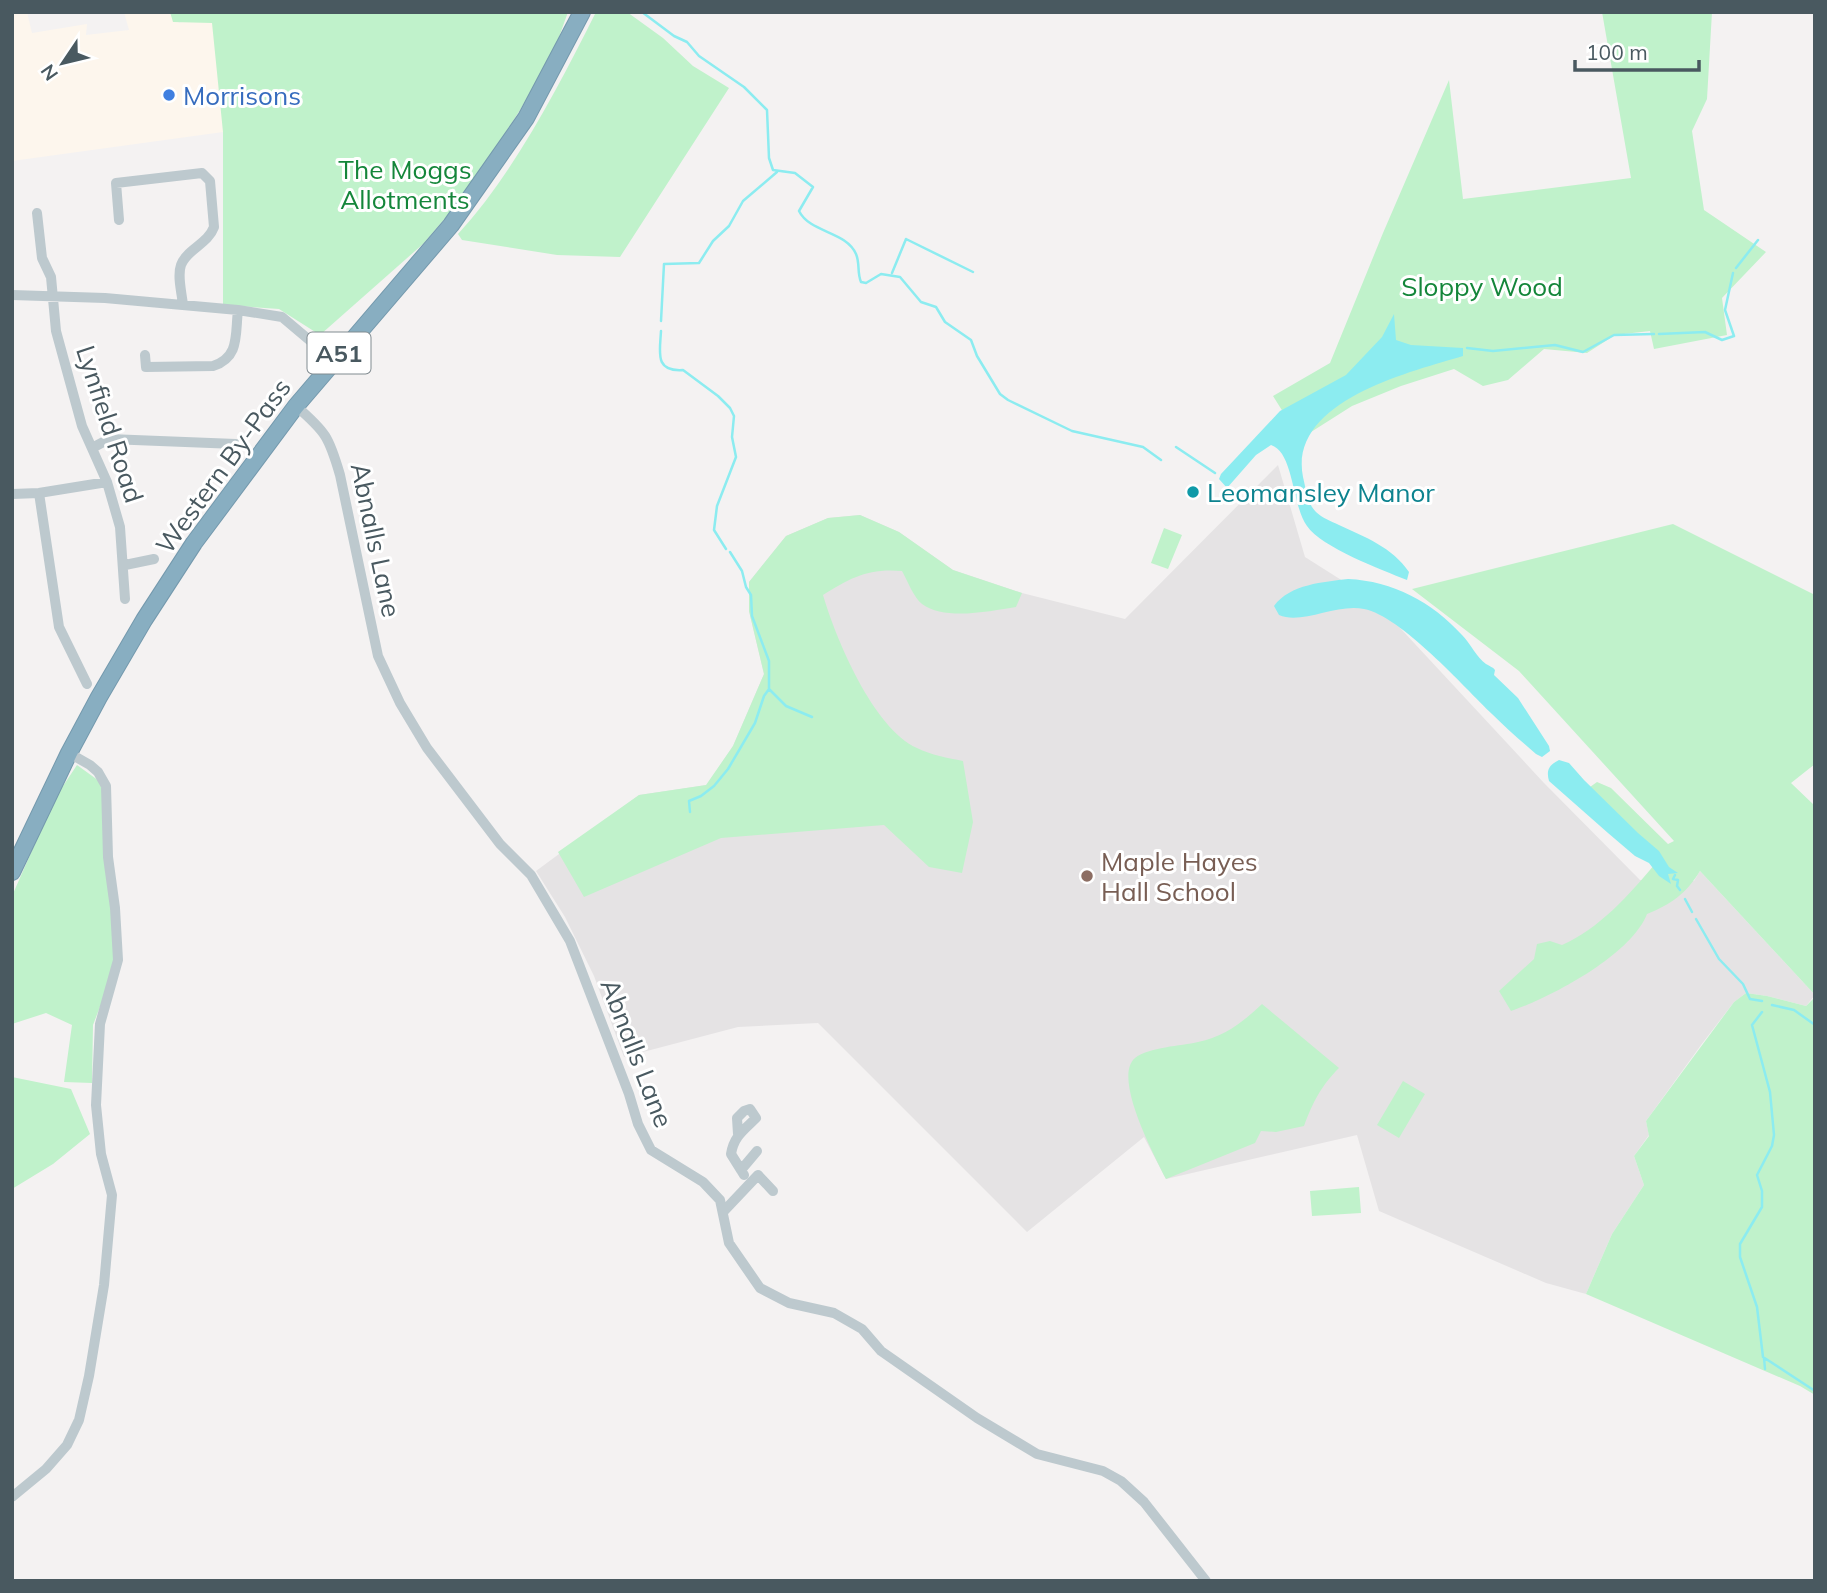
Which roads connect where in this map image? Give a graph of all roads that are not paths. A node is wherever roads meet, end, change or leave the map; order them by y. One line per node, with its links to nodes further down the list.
1 (582, 12): 9 (highway, Western By-Pass / A51)
2 (37, 213): 5 (street, Lynfield Road)
3 (119, 220): 6 (street)
4 (12, 295): 5 (street)
5 (52, 298): 6 (street); 12 (street, Lynfield Road)
6 (183, 305): 7 (street)
7 (238, 310): 8 (street); 9 (street)
8 (145, 355)
9 (333, 360): 10 (highway, Western By-Pass / A51)
10 (296, 406): 20 (highway, Western By-Pass / A51); 27 (street, Abnalls Lane)
11 (236, 444): 12 (street)
12 (92, 448): 13 (street, Lynfield Road)
13 (107, 482): 14 (street); 17 (street, Lynfield Road)
14 (40, 493): 15 (street); 19 (street)
15 (12, 494)
16 (154, 559): 17 (street)
17 (125, 565): 18 (street, Lynfield Road)
18 (125, 599)
19 (87, 684)
20 (69, 753): 21 (highway, Western By-Pass / A51); 28 (street)
21 (12, 872)
22 (738, 1134): 24 (street)
23 (757, 1151): 24 (street)
24 (741, 1170): 25 (street)
25 (750, 1183): 26 (street); 27 (street)
26 (773, 1191)
27 (723, 1212): 29 (street, Abnalls Lane)
28 (12, 1497)
29 (1206, 1581)

